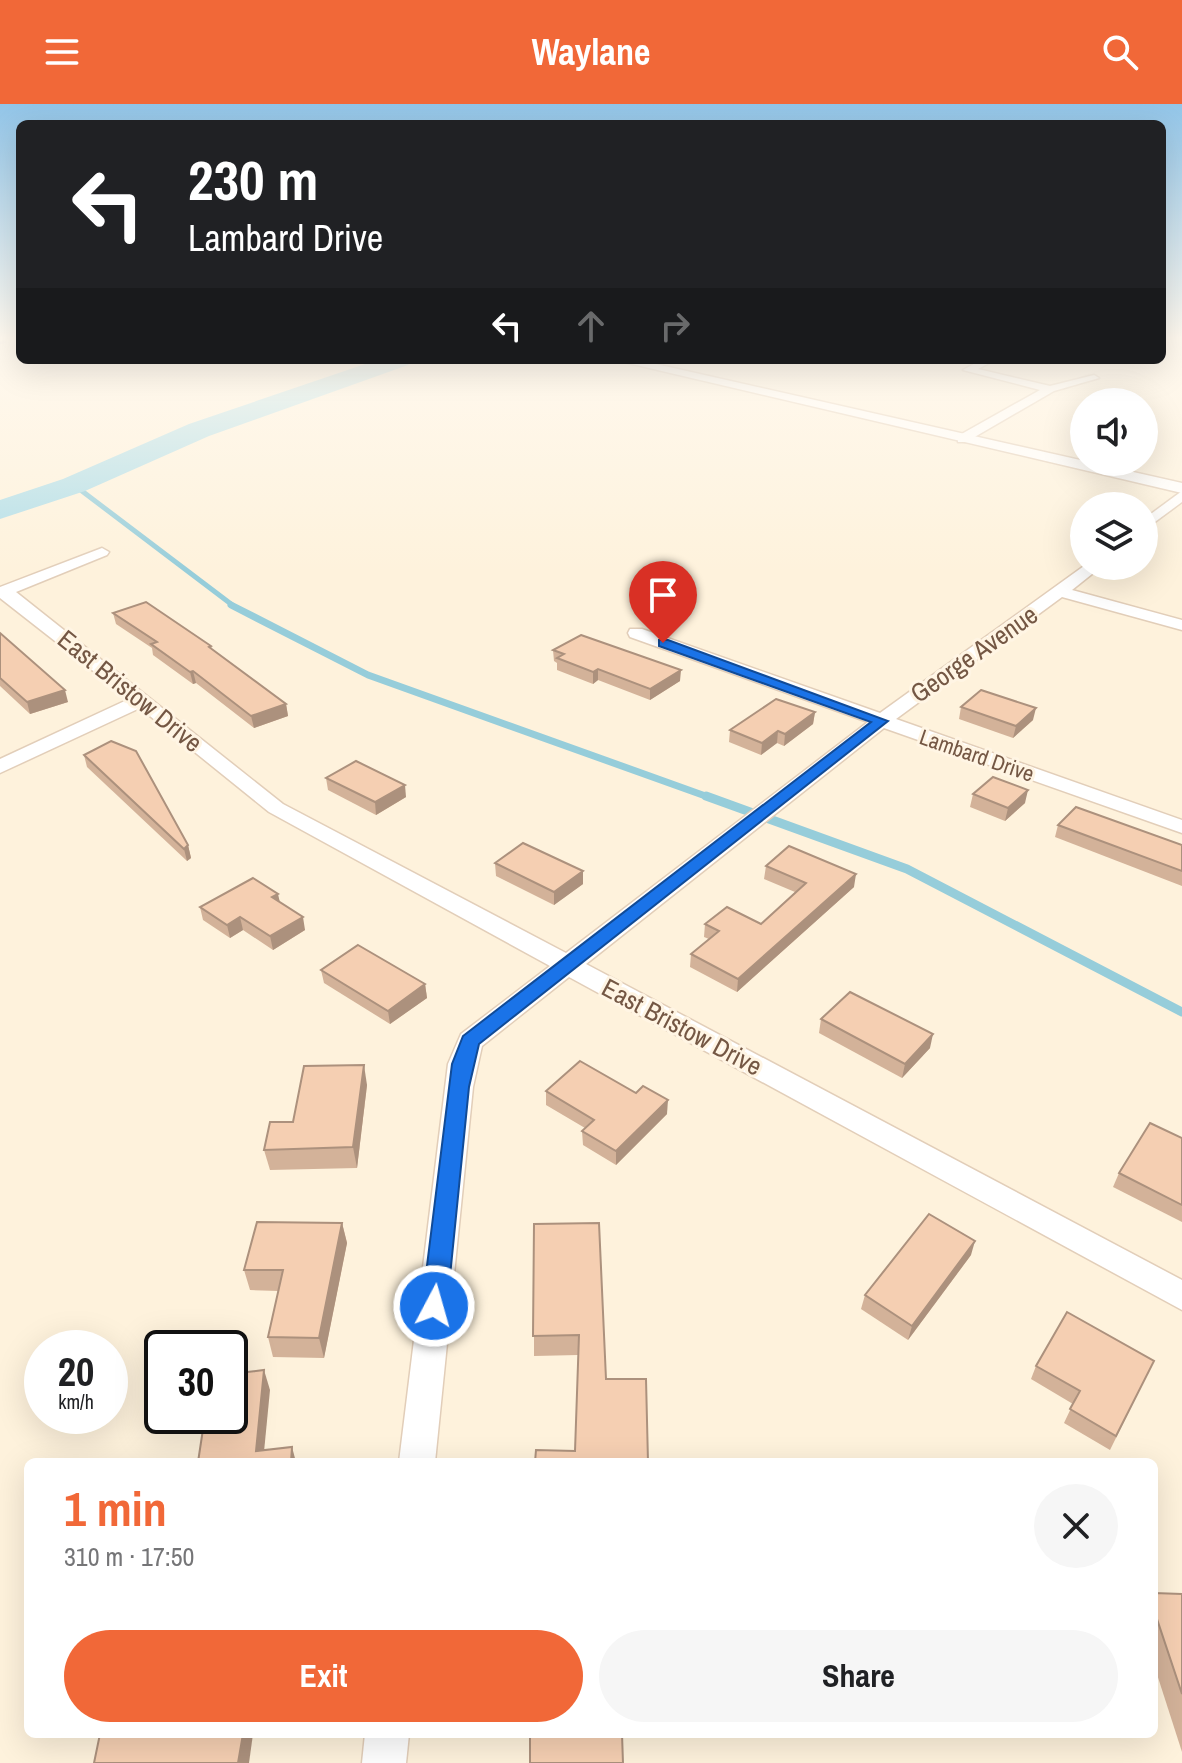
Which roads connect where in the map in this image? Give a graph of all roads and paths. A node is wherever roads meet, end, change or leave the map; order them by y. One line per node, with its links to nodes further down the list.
1 (869, 417): 3 (street)
2 (1000, 417): 3 (street)
3 (962, 439): 4 (street)
4 (1182, 488)
5 (1182, 495): 6 (street)
6 (1158, 515)
7 (102, 552): 9 (street)
8 (1077, 580): 10 (street, George Avenue)
9 (2, 592): 13 (street, East Bristow Drive)
10 (1062, 592): 11 (street); 14 (street, George Avenue)
11 (1182, 625)
12 (636, 633): 14 (street, Lambard Drive)
13 (142, 700): 15 (street); 17 (street, East Bristow Drive)
14 (881, 721): 16 (street, Lambard Drive); 17 (street, George Avenue)
15 (0, 767)
16 (1182, 827)
17 (565, 964): 18 (street, East Bristow Drive); 19 (street, George Avenue)
18 (1182, 1296)
19 (417, 1458)
20 (387, 1738): 21 (street)
21 (384, 1763)

